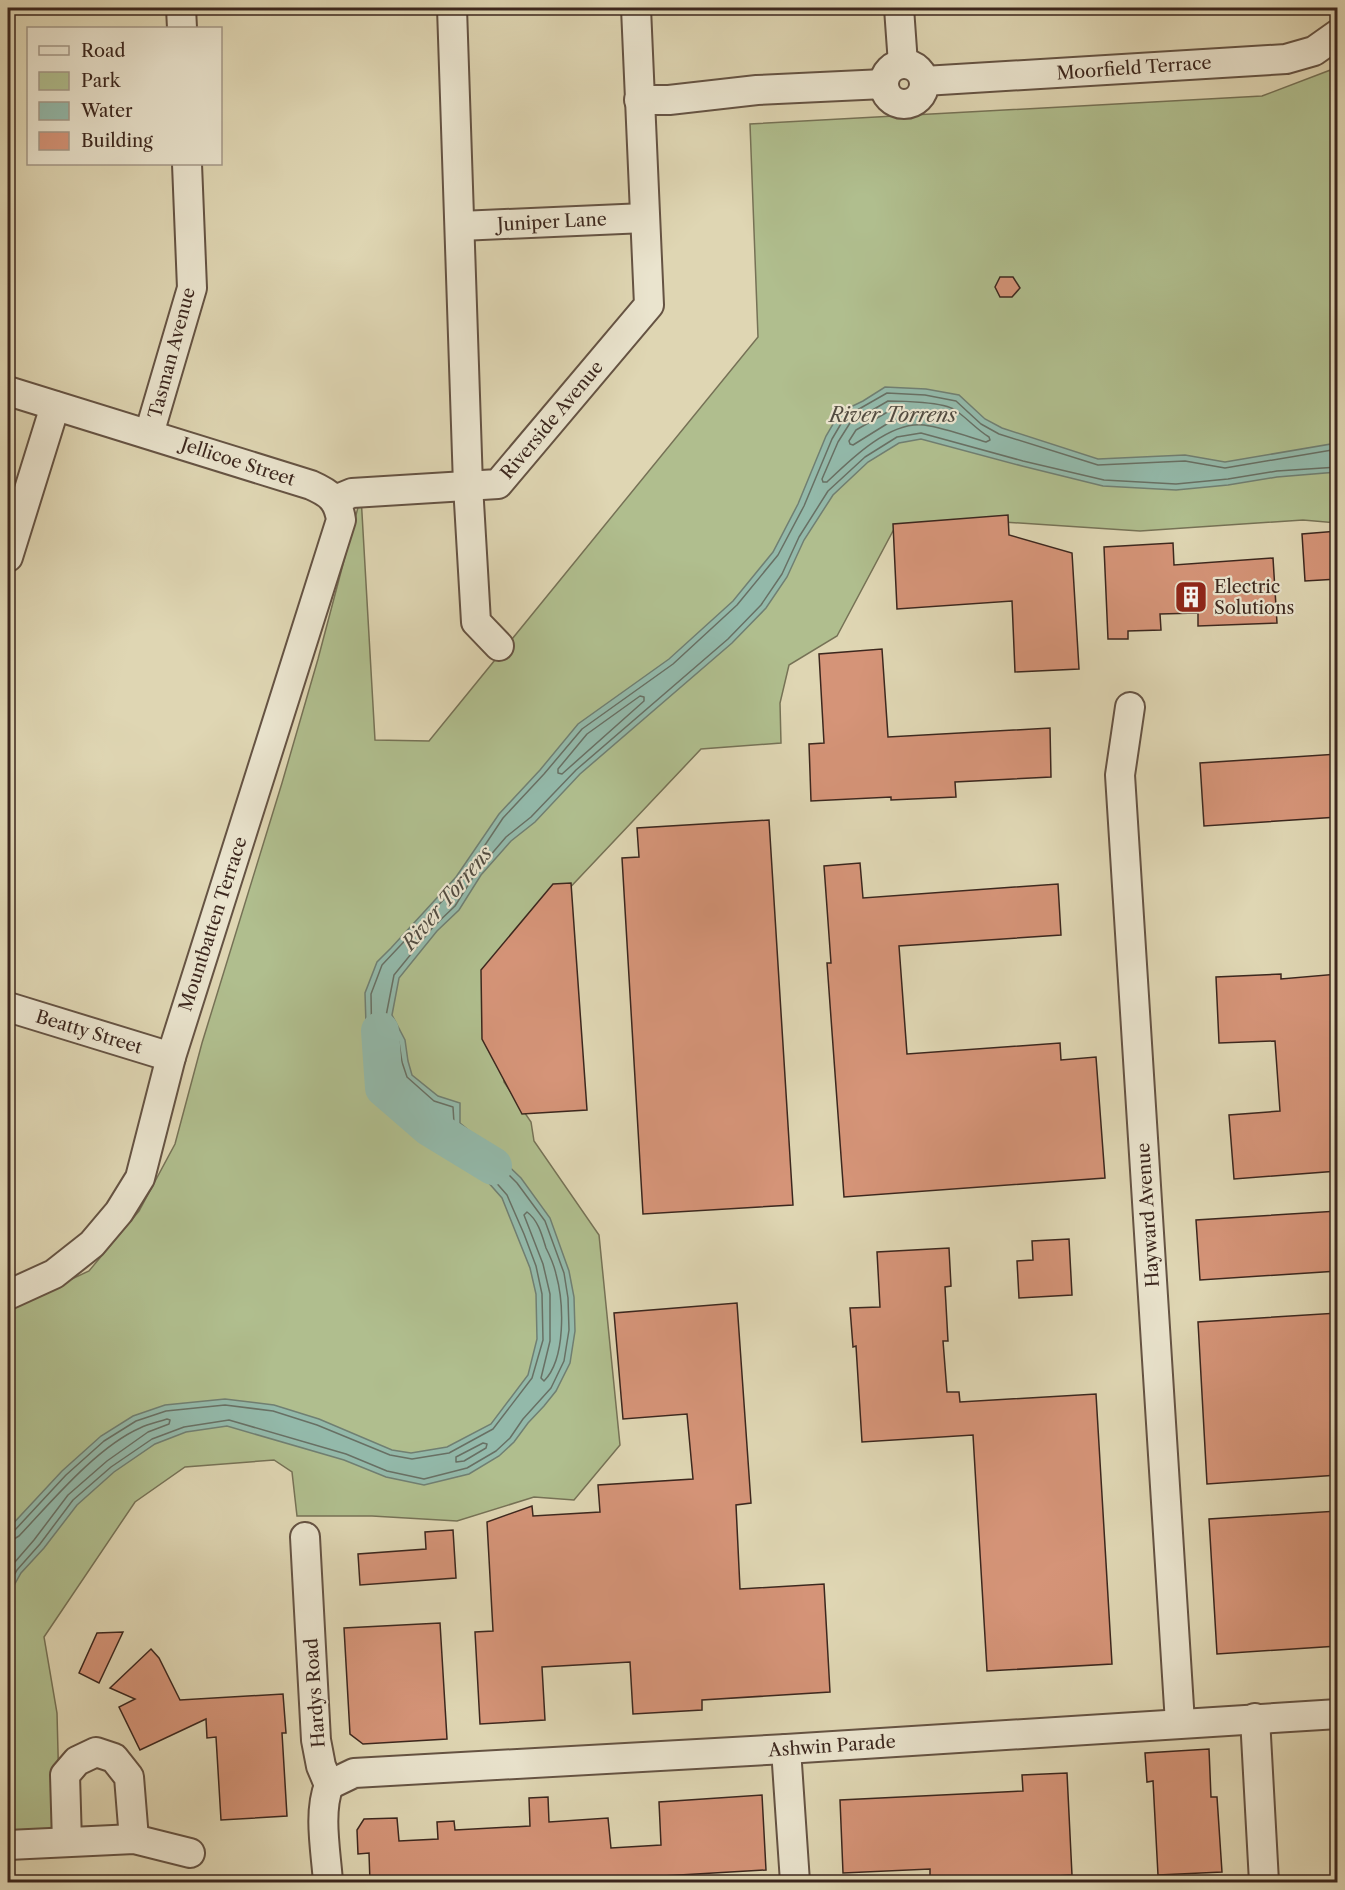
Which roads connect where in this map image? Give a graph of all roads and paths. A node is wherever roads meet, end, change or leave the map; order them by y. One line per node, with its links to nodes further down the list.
1 (181, 8): 5 (street)
2 (452, 8): 11 (street)
3 (636, 8): 8 (street, Riverside Avenue)
4 (899, 8): 7 (street)
5 (182, 27)
6 (1338, 34): 7 (street, Moorfield Terrace)
7 (904, 76): 8 (street, Moorfield Terrace)
8 (639, 100): 10 (street, Riverside Avenue)
9 (187, 165): 14 (street, Tasman Avenue)
10 (645, 218): 11 (street, Juniper Lane); 15 (street, Riverside Avenue)
11 (460, 226): 15 (street)
12 (8, 391): 13 (street, Jellicoe Street)
13 (55, 406): 14 (street, Jellicoe Street); 17 (street)
14 (149, 434): 16 (street, Jellicoe Street)
15 (468, 485): 16 (street); 18 (street)
16 (335, 500): 21 (street, Mountbatten Terrace)
17 (8, 557)
18 (499, 646)
19 (1130, 707): 26 (street, Hayward Avenue)
20 (8, 1007): 21 (street, Beatty Street)
21 (171, 1057): 22 (street, Mountbatten Terrace)
22 (8, 1295)
23 (305, 1537): 28 (street, Hardys Road)
24 (1338, 1714): 25 (street, Ashwin Parade)
25 (1255, 1718): 26 (street, Ashwin Parade); 35 (street)
26 (1180, 1723): 27 (street, Ashwin Parade)
27 (786, 1749): 28 (street, Ashwin Parade); 34 (street)
28 (329, 1785): 33 (street)
29 (134, 1839): 30 (street); 30 (street); 32 (street)
30 (68, 1842): 31 (street)
31 (8, 1845)
32 (190, 1853)
33 (328, 1882)
34 (795, 1882)
35 (1264, 1882)

